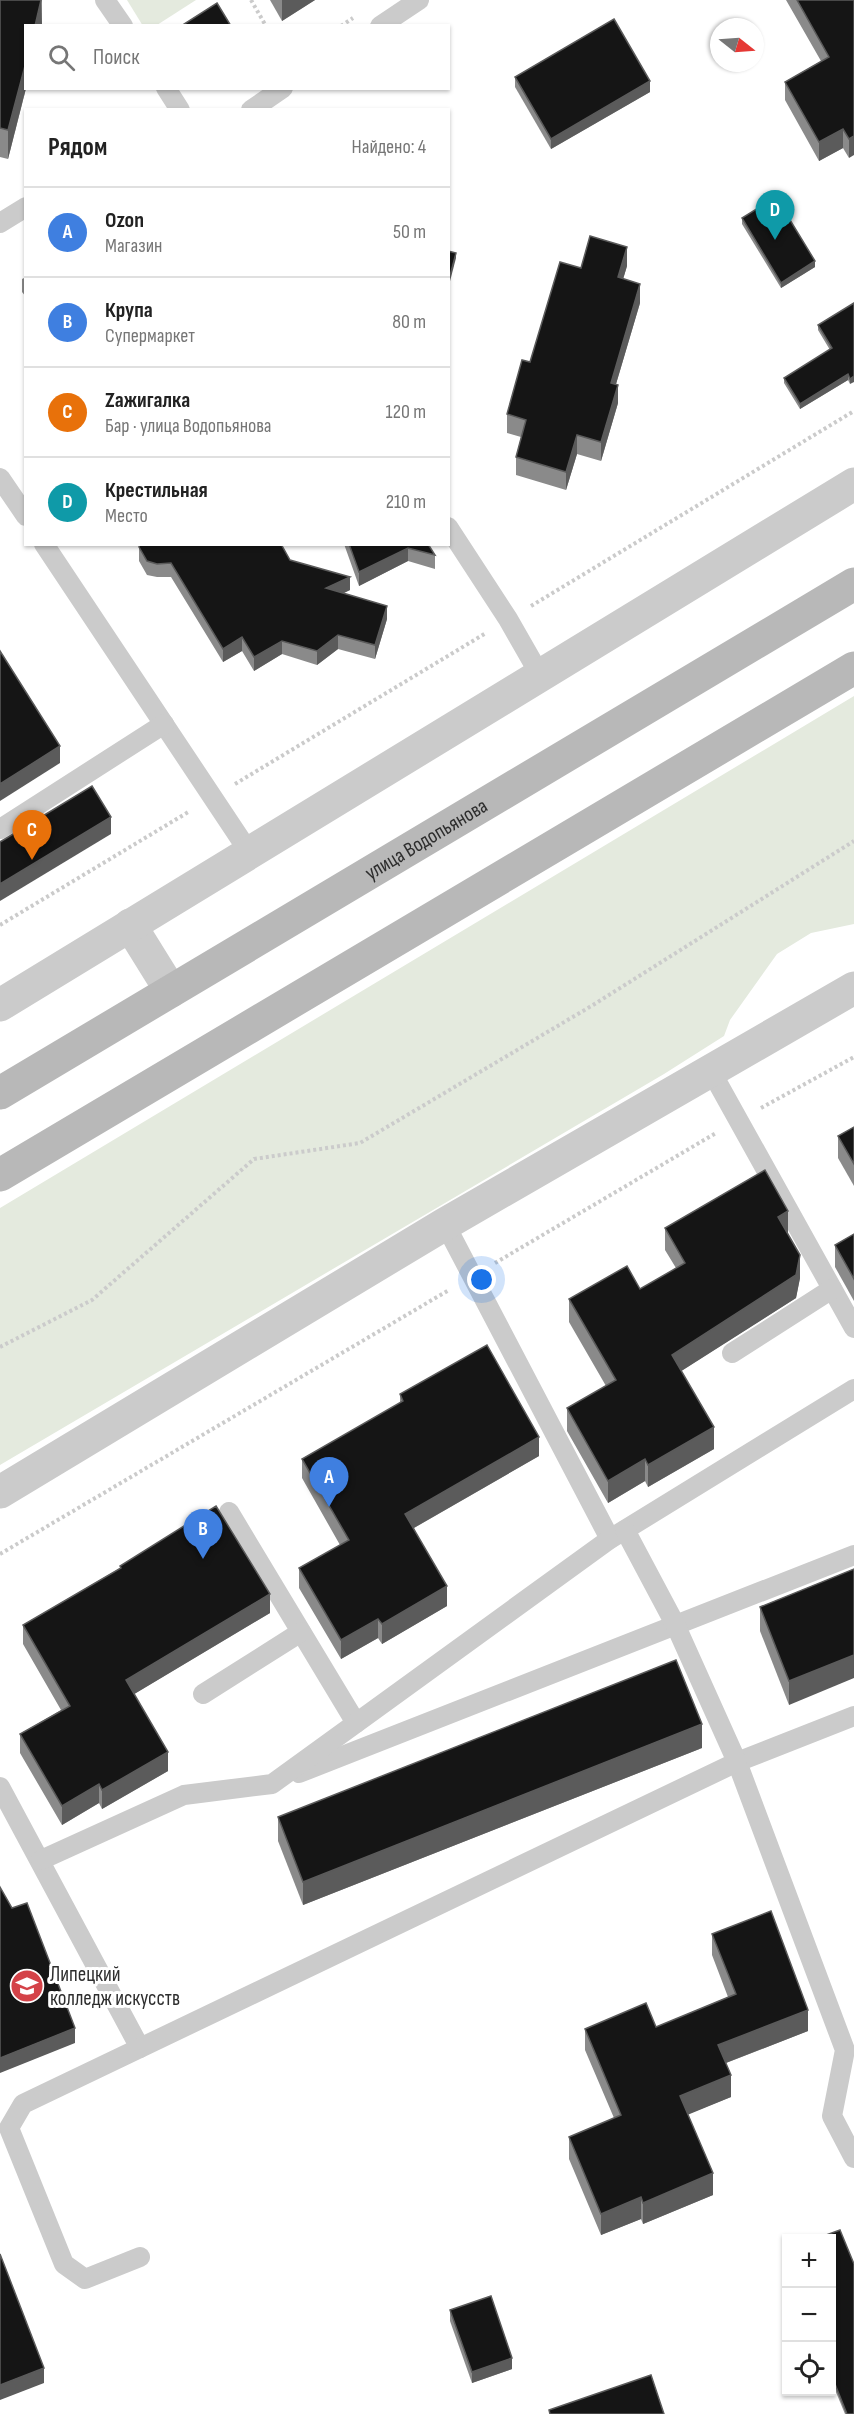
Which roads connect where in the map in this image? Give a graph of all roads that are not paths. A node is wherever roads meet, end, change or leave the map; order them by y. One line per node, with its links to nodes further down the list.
1 (105, 0): 3 (lane)
2 (419, 0): 4 (lane)
3 (122, 24)
4 (383, 24)
5 (167, 90): 7 (lane)
6 (280, 90): 8 (lane)
7 (178, 108)
8 (253, 108)
9 (24, 208): 10 (lane)
10 (0, 223)
11 (0, 478): 13 (lane)
12 (854, 484): 18 (street)
13 (24, 513)
14 (450, 530): 18 (lane)
15 (45, 546): 19 (lane)
16 (854, 584): 24 (main road, улица Водопьянова)
17 (854, 668): 28 (main road)
18 (540, 675): 21 (street)
19 (164, 724): 20 (lane); 21 (lane)
20 (0, 829)
21 (249, 852): 22 (street)
22 (130, 925): 24 (street); 25 (street)
23 (854, 988): 26 (street)
24 (171, 991): 27 (main road, улица Водопьянова)
25 (0, 1005)
26 (711, 1071): 29 (street); 30 (lane)
27 (0, 1093)
28 (0, 1175)
29 (445, 1224): 34 (street); 36 (lane)
30 (832, 1289): 31 (lane); 32 (lane)
31 (854, 1328)
32 (732, 1353)
33 (854, 1389): 36 (lane)
34 (0, 1492)
35 (229, 1512): 39 (lane)
36 (618, 1535): 38 (lane); 42 (lane)
37 (854, 1555): 38 (lane)
38 (675, 1624): 43 (lane); 44 (lane)
39 (301, 1632): 40 (lane); 42 (lane)
40 (203, 1694)
41 (854, 1716): 43 (lane)
42 (356, 1723): 44 (lane)
43 (737, 1762): 47 (lane); 48 (lane)
44 (272, 1784): 46 (lane)
45 (0, 1787): 46 (lane)
46 (41, 1860): 47 (lane)
47 (140, 2048): 49 (lane)
48 (854, 2158)
49 (140, 2257)

